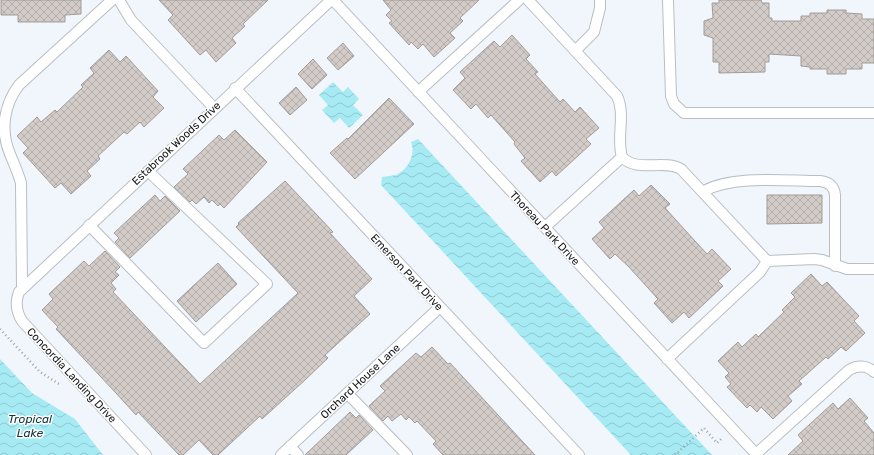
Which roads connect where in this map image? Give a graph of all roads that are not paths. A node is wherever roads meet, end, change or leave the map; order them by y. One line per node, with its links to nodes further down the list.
1 (112, 0): 21 (lane)
2 (119, 0): 11 (lane)
3 (332, 0): 9 (lane, Estabrook Woods Drive); 10 (lane, Thoreau Park Drive)
4 (519, 0): 10 (lane)
5 (528, 0): 8 (lane)
6 (600, 0): 8 (lane)
7 (668, 0): 12 (lane)
8 (575, 51): 13 (lane)
9 (234, 88): 11 (lane, Estabrook Woods Drive); 22 (lane, Emerson Park Drive)
10 (418, 92): 17 (lane, Thoreau Park Drive)
11 (214, 108): 14 (lane, Estabrook Woods Drive)
12 (874, 113)
13 (622, 157): 15 (lane); 17 (lane)
14 (148, 171): 16 (lane, Estabrook Woods Drive); 16 (lane)
15 (704, 191): 18 (lane); 19 (lane)
16 (89, 225): 21 (lane, Estabrook Woods Drive)
17 (545, 227): 23 (lane, Thoreau Park Drive)
18 (767, 261): 19 (lane); 23 (lane)
19 (835, 266): 20 (lane)
20 (874, 269)
21 (22, 287): 28 (lane, Concordia Landing Drive)
22 (440, 307): 25 (lane, Orchard House Lane); 32 (lane, Emerson Park Drive)
23 (667, 359): 27 (lane, Thoreau Park Drive)
24 (874, 372): 27 (lane)
25 (347, 394): 26 (lane, Orchard House Lane); 31 (lane)
26 (290, 446): 29 (lane, Orchard House Lane); 30 (lane)
27 (756, 454)
28 (146, 455)
29 (281, 455)
30 (298, 455)
31 (407, 455)
32 (579, 455)

